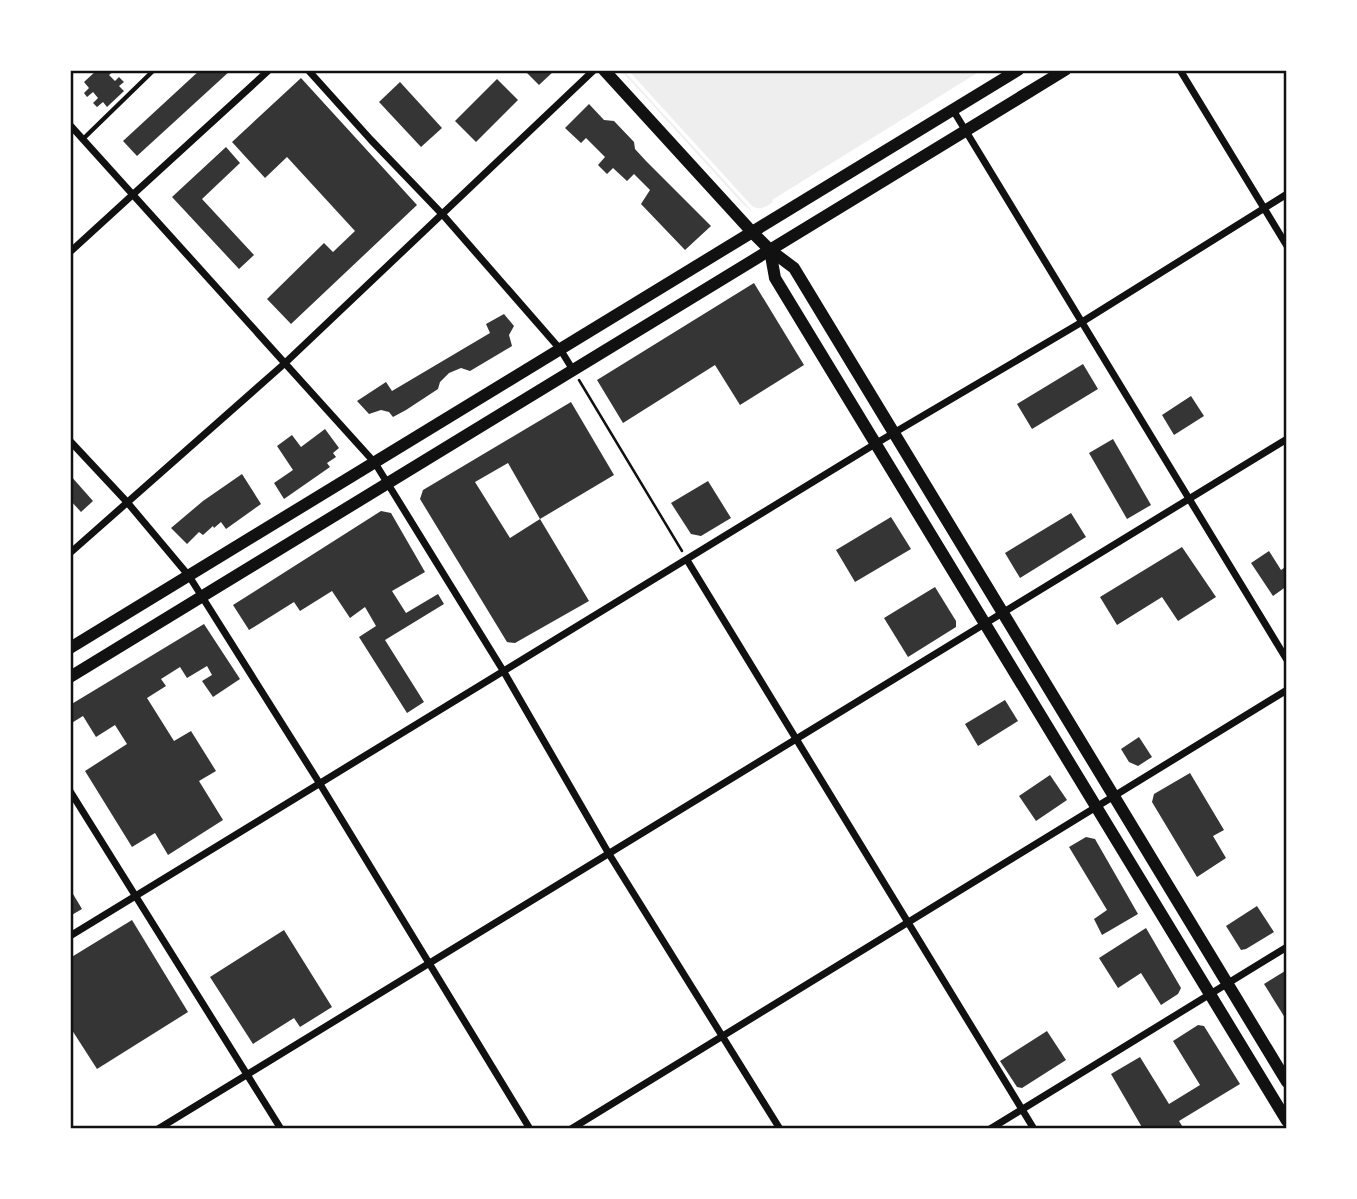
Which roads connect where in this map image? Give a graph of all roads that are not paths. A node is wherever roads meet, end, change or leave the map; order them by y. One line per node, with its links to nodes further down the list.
1 (154, 70): 12 (lane)
2 (269, 70): 13 (street)
3 (308, 70): 16 (street)
4 (594, 70): 16 (street)
5 (604, 70): 17 (main road)
6 (1018, 70): 9 (main road)
7 (1065, 70): 11 (main road)
8 (1180, 70): 15 (street)
9 (953, 110): 11 (street); 17 (main road)
10 (70, 125): 12 (street)
11 (966, 131): 19 (main road); 21 (street)
12 (83, 139): 13 (street)
13 (133, 194): 20 (street); 23 (street)
14 (1287, 194): 15 (street)
15 (1264, 209): 18 (street); 21 (street)
16 (443, 215): 22 (street); 23 (street)
17 (752, 232): 19 (main road); 22 (main road)
18 (1287, 246)
19 (770, 250): 24 (main road); 25 (main road); 28 (main road)
20 (70, 252)
21 (1082, 322): 25 (street); 31 (street)
22 (560, 349): 24 (street); 29 (main road)
23 (284, 364): 29 (street); 32 (street)
24 (573, 370): 30 (main road)
25 (893, 434): 28 (street); 37 (main road)
26 (1287, 439): 31 (street)
27 (70, 441): 32 (street)
28 (875, 444): 34 (street); 38 (main road)
29 (375, 463): 30 (street); 35 (main road)
30 (388, 483): 36 (main road); 41 (street)
31 (1189, 499): 37 (street); 40 (street)
32 (127, 502): 33 (street); 35 (street)
33 (70, 553)
34 (687, 560): 41 (street); 44 (street)
35 (189, 576): 36 (street); 39 (main road)
36 (202, 596): 42 (main road); 45 (street)
37 (1002, 614): 38 (street); 47 (main road)
38 (985, 624): 44 (street); 48 (main road)
39 (70, 649)
40 (1287, 660)
41 (504, 672): 45 (street); 49 (street)
42 (70, 677)
43 (1287, 690): 47 (street)
44 (796, 739): 49 (street); 51 (street)
45 (320, 784): 50 (street); 54 (street)
46 (70, 790): 50 (street)
47 (1113, 797): 48 (street); 55 (main road)
48 (1096, 807): 51 (street); 56 (main road)
49 (609, 853): 54 (street); 57 (street)
50 (135, 896): 52 (street); 58 (street)
51 (909, 923): 57 (street); 60 (street)
52 (70, 936)
53 (1287, 947): 55 (street)
54 (429, 963): 58 (street); 64 (street)
55 (1227, 984): 56 (street); 59 (main road)
56 (1210, 995): 60 (street); 61 (main road)
57 (724, 1035): 65 (street); 66 (street)
58 (248, 1074): 62 (street); 63 (street)
59 (1287, 1082)
60 (1022, 1110): 67 (street); 68 (street)
61 (1287, 1121)
62 (158, 1129)
63 (281, 1129)
64 (530, 1129)
65 (571, 1129)
66 (780, 1129)
67 (990, 1129)
68 (1034, 1129)

